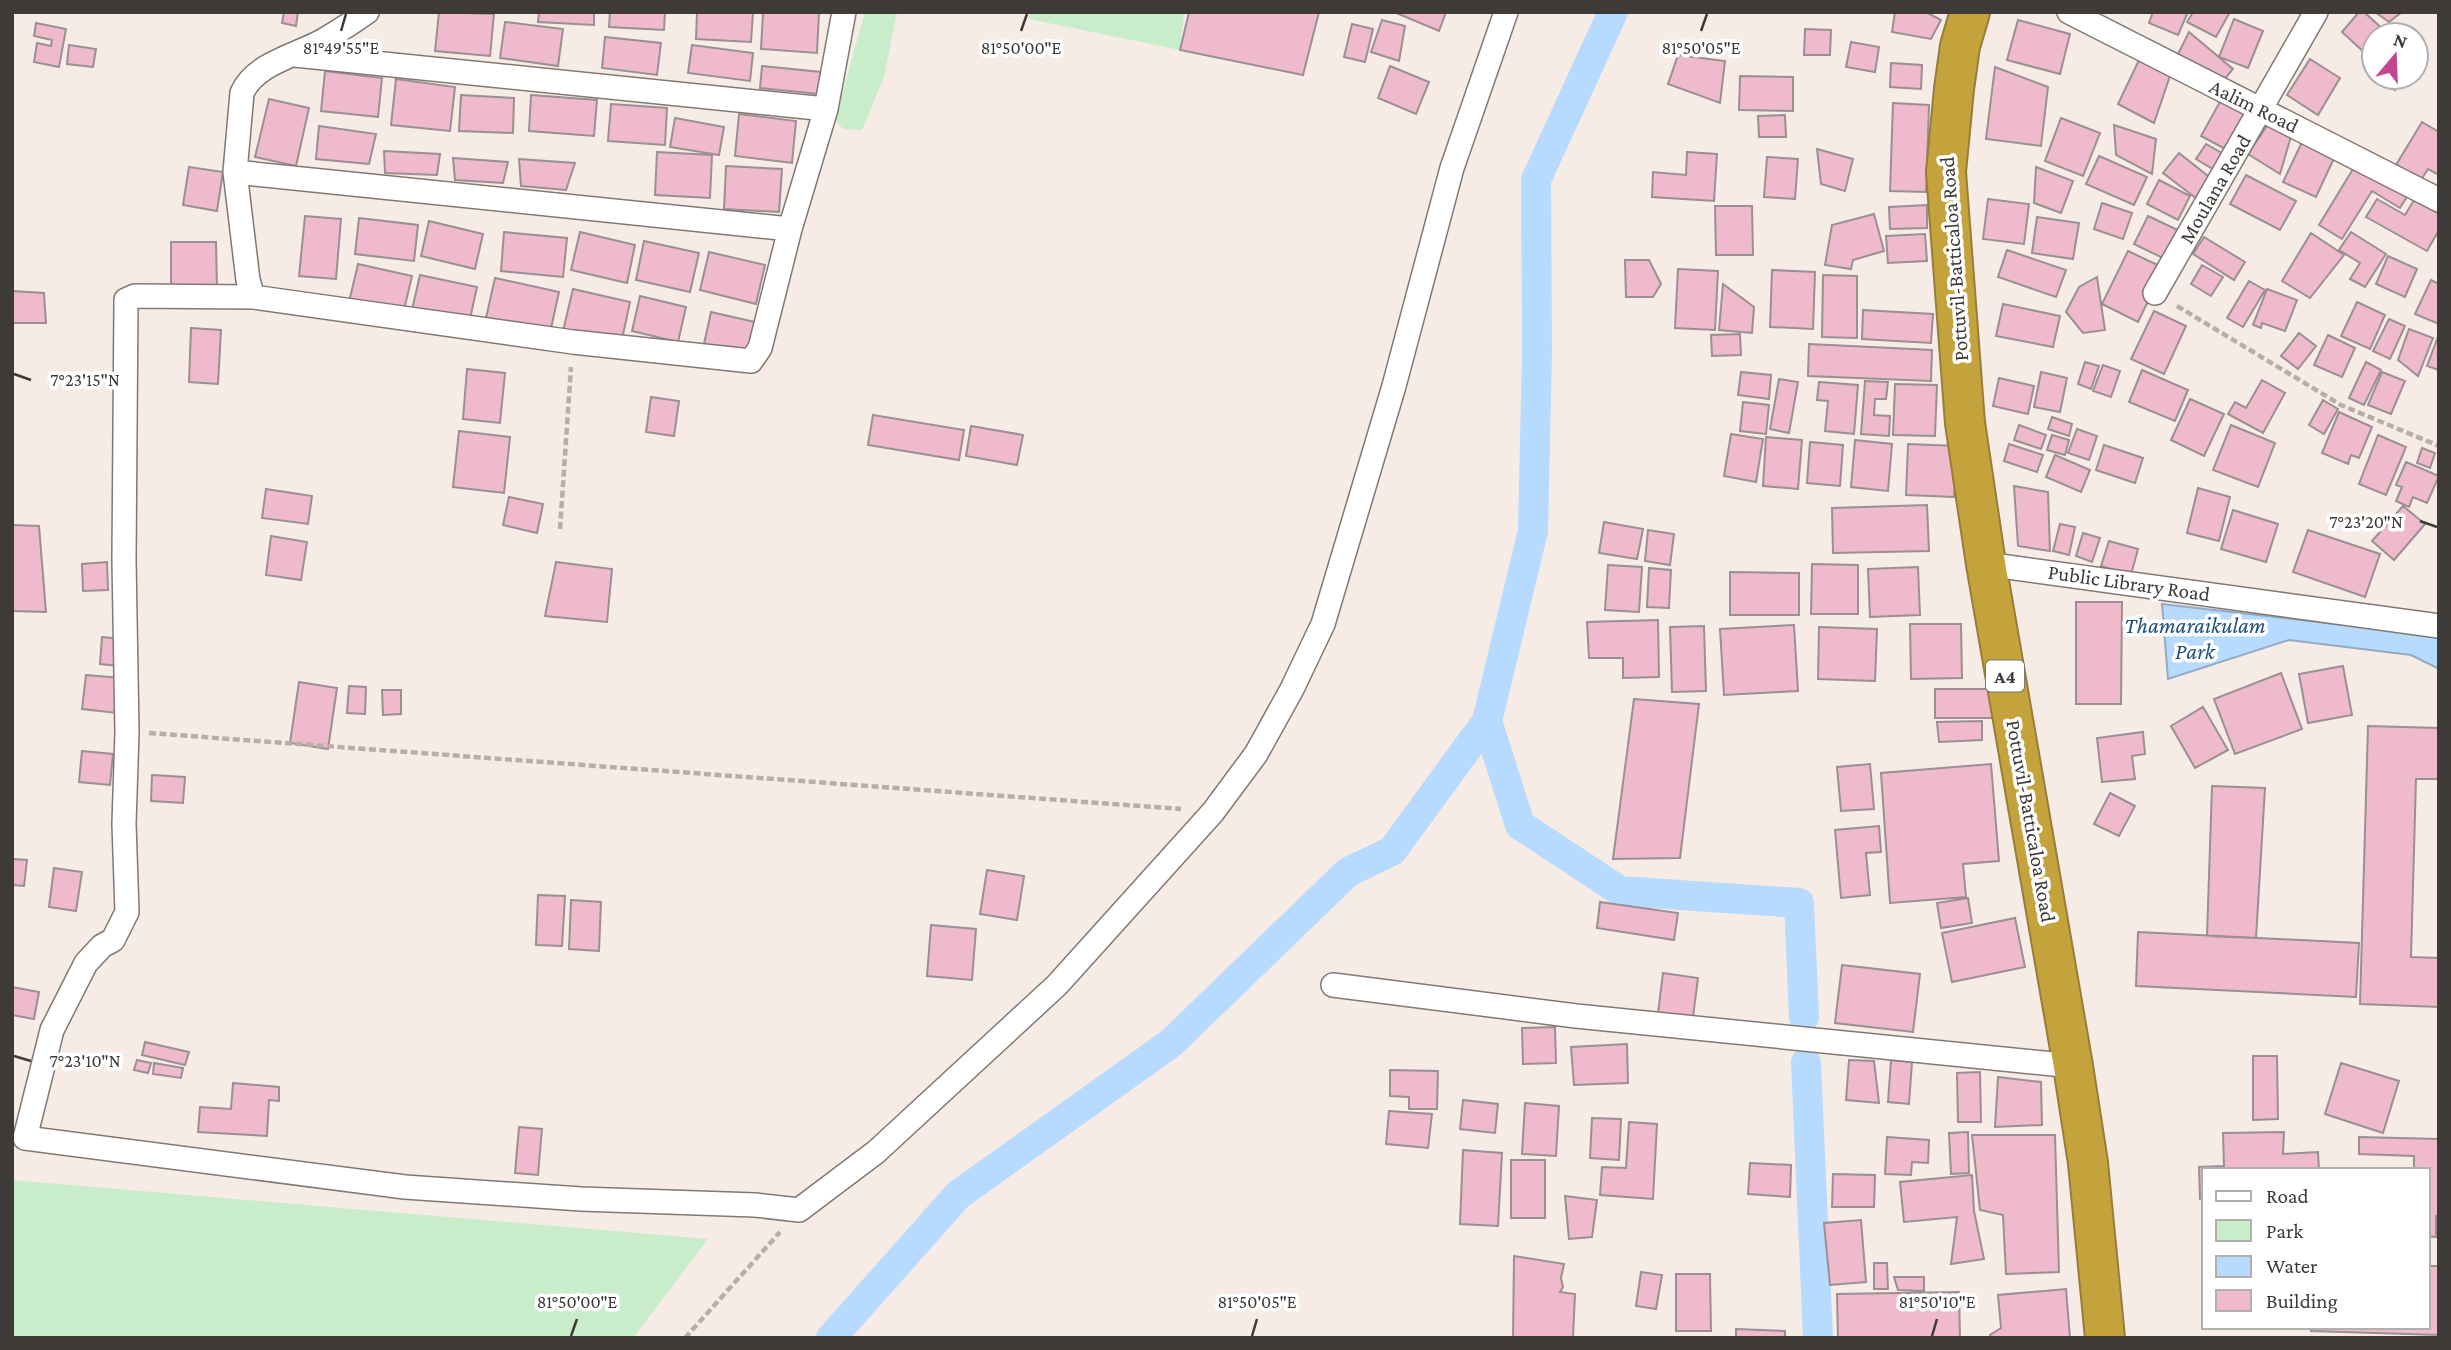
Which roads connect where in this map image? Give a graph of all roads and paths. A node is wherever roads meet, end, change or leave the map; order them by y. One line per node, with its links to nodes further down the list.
1 (367, 12): 7 (street)
2 (844, 12): 8 (street)
3 (1506, 12): 21 (street)
4 (1970, 12): 18 (highway, Pottuvil-Batticaloa Road / A4)
5 (2069, 12): 9 (street, Aalim Road)
6 (2316, 12): 9 (street, Moulana Road)
7 (295, 55): 8 (street); 10 (street)
8 (826, 109): 12 (street)
9 (2262, 109): 11 (street, Aalim Road); 13 (street, Moulana Road)
10 (235, 172): 12 (street); 14 (street)
11 (2439, 200)
12 (790, 229): 15 (street)
13 (2155, 293): 16 (path)
14 (253, 297): 15 (street); 20 (street)
15 (573, 342): 17 (path)
16 (2439, 446)
17 (560, 529)
18 (1986, 564): 19 (street, Public Library Road); 23 (highway, Pottuvil-Batticaloa Road / A4)
19 (2439, 626)
20 (127, 732): 21 (path); 24 (street)
21 (1213, 812): 24 (street)
22 (1333, 985): 23 (street)
23 (2073, 1066): 26 (highway, Pottuvil-Batticaloa Road / A4)
24 (799, 1210): 25 (path)
25 (685, 1338)
26 (2105, 1338)

